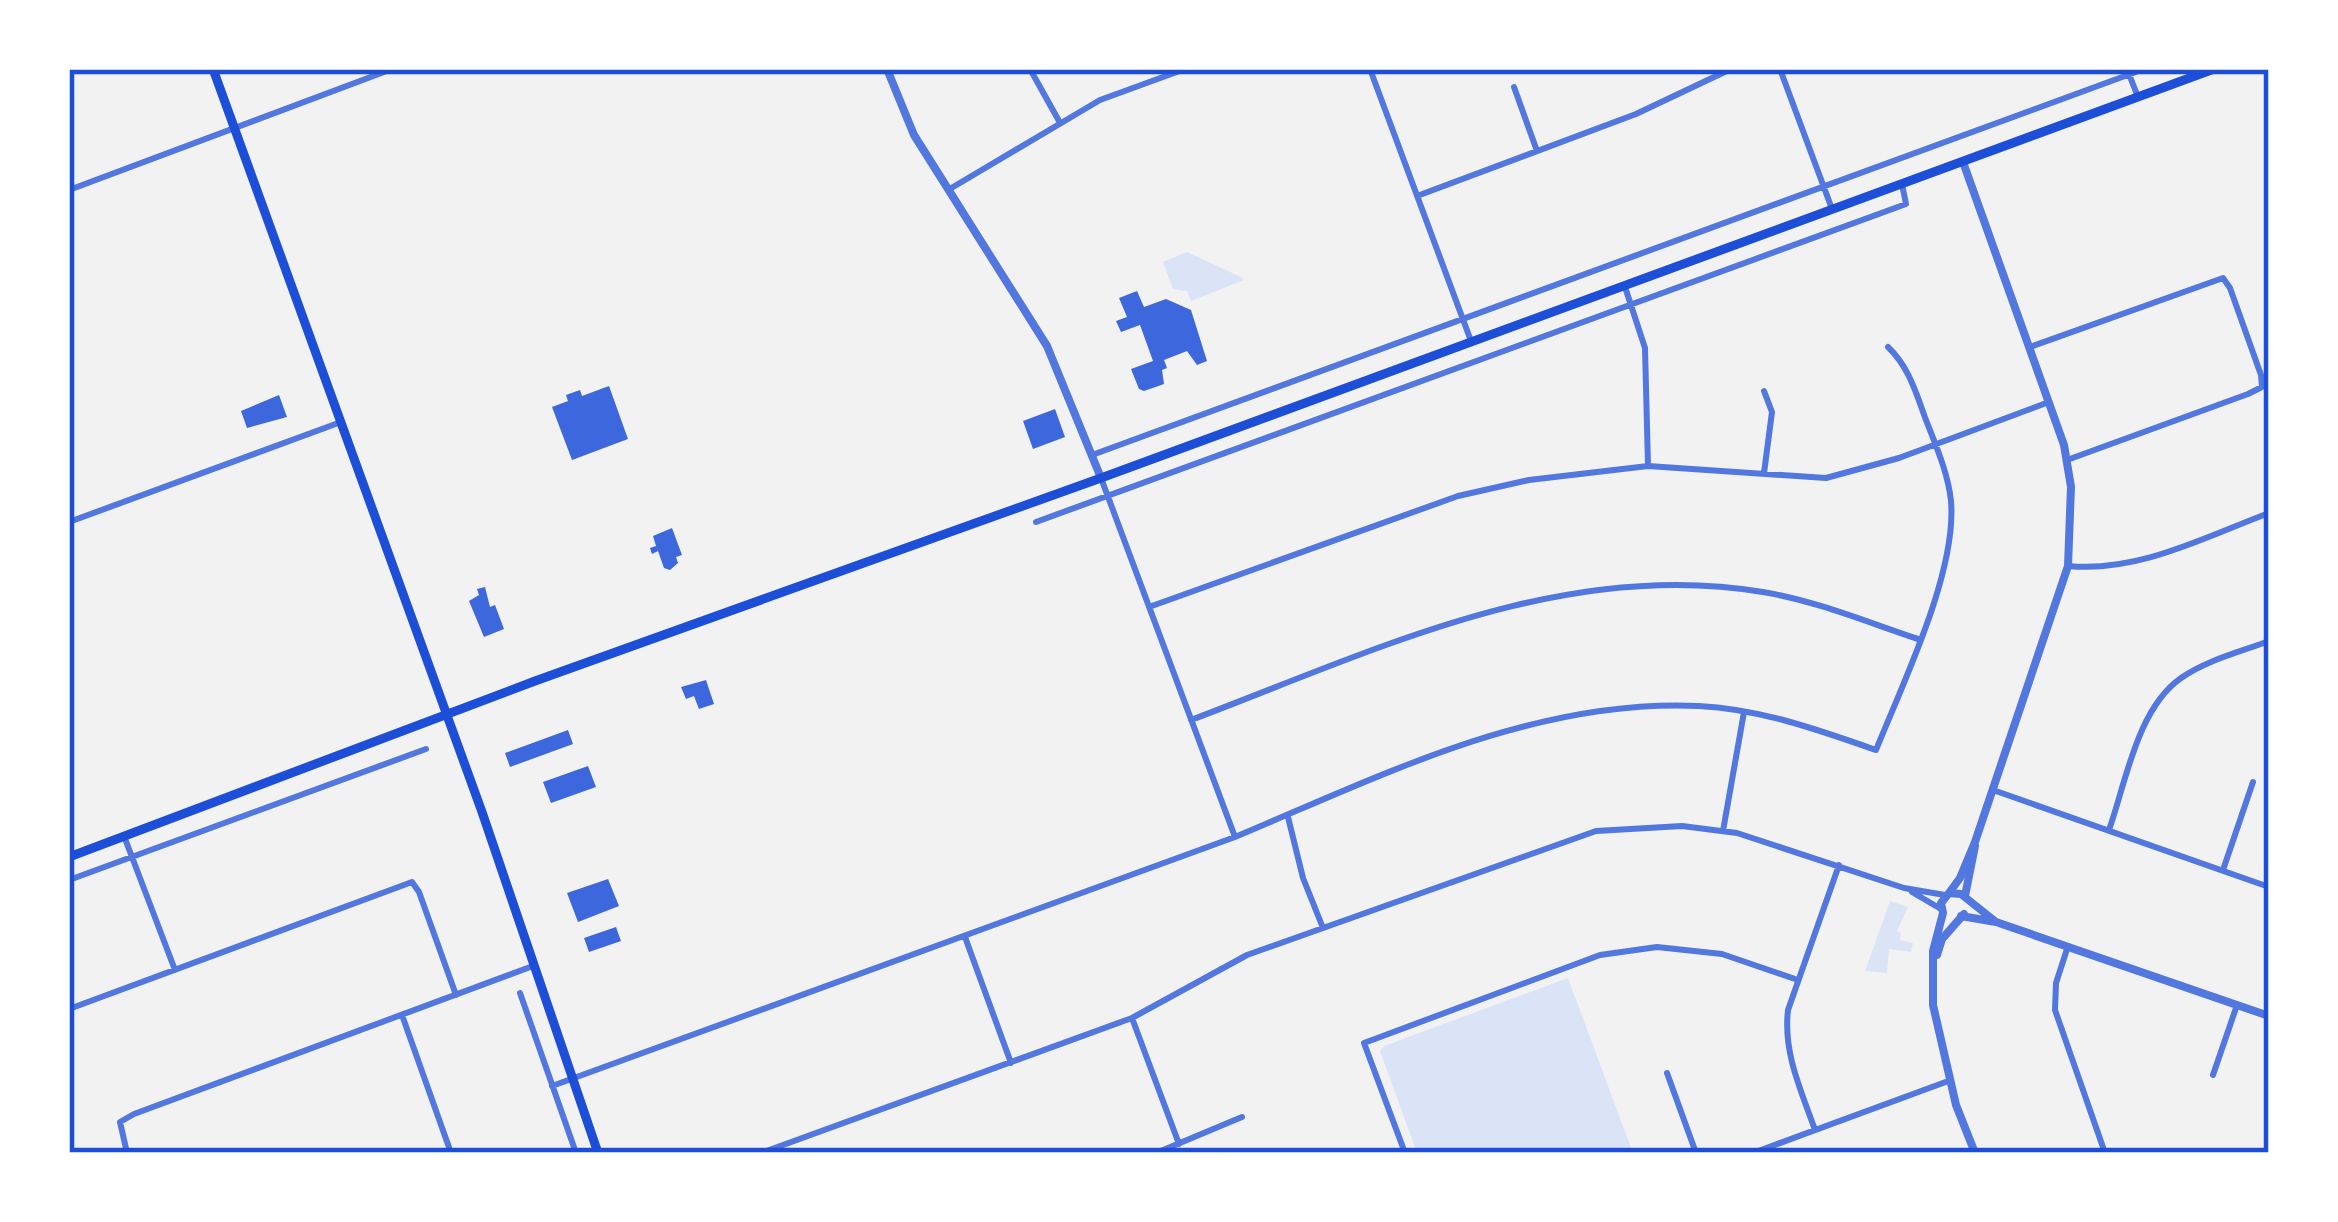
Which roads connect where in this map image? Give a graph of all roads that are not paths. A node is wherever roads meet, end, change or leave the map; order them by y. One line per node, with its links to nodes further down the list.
1 (213, 69): 15 (main road)
2 (392, 69): 15 (street)
3 (887, 69): 21 (street)
4 (1030, 69): 14 (street)
5 (1185, 69): 14 (street)
6 (1370, 69): 22 (street)
7 (1731, 69): 16 (street)
8 (1780, 69): 19 (street)
9 (2144, 69): 11 (street)
10 (2214, 69): 13 (main road)
11 (2128, 72): 13 (street); 19 (street)
12 (1514, 87): 16 (street)
13 (2138, 97): 17 (main road)
14 (1059, 121): 21 (street)
15 (234, 128): 20 (street); 32 (main road)
16 (1537, 151): 22 (street)
17 (1963, 162): 18 (main road); 29 (street)
18 (1902, 184): 23 (main road); 25 (street)
19 (1824, 187): 23 (street); 26 (street)
20 (69, 190)
21 (948, 190): 34 (street)
22 (1417, 196): 26 (street)
23 (1832, 209): 24 (main road)
24 (1624, 286): 25 (street); 27 (main road)
25 (1631, 303): 36 (street); 39 (street)
26 (1462, 318): 27 (street); 34 (street)
27 (1471, 341): 38 (main road)
28 (1888, 347): 33 (street)
29 (2030, 347): 31 (street); 35 (street)
30 (1764, 391): 37 (street)
31 (2049, 402): 33 (street); 35 (street)
32 (341, 422): 41 (street); 48 (main road)
33 (1935, 444): 37 (street); 45 (street)
34 (1093, 455): 38 (street)
35 (2067, 460): 43 (street)
36 (1648, 466): 37 (street); 44 (street)
37 (1764, 473)
38 (1101, 478): 39 (street); 48 (main road)
39 (1108, 497): 42 (street); 44 (street)
40 (2269, 513): 43 (street)
41 (69, 522)
42 (1036, 522)
43 (2068, 566): 52 (street)
44 (1149, 607): 49 (street)
45 (1921, 640): 47 (street); 49 (street)
46 (2269, 641): 54 (street)
47 (1744, 712): 53 (street); 55 (street)
48 (448, 714): 56 (main road); 75 (main road)
49 (1192, 720): 57 (street)
50 (426, 749): 60 (street)
51 (2253, 782): 62 (street)
52 (1994, 790): 54 (street); 58 (street)
53 (1287, 815): 57 (street); 71 (street)
54 (2109, 830): 62 (street)
55 (1723, 831): 61 (street); 71 (street)
56 (124, 836): 59 (main road); 60 (street)
57 (1235, 837): 72 (street)
58 (1975, 842): 66 (street); 67 (street)
59 (69, 857)
60 (133, 858): 63 (street); 76 (street)
61 (1839, 865): 65 (street); 77 (street)
62 (2223, 871): 64 (street)
63 (69, 880)
64 (2269, 887)
65 (1904, 888): 66 (street); 68 (street)
66 (1947, 894): 67 (street); 68 (street)
67 (1965, 899): 69 (street); 70 (street)
68 (1942, 911): 69 (street); 74 (street)
69 (1959, 917): 70 (street); 74 (street)
70 (1996, 922): 73 (street)
71 (1323, 928): 84 (street)
72 (964, 937): 85 (street); 88 (street)
73 (2068, 946): 80 (street); 104 (street)
74 (1935, 958): 89 (street)
75 (536, 965): 79 (street); 88 (main road)
76 (175, 970): 79 (street); 81 (street)
77 (1798, 980): 92 (street); 100 (street)
78 (520, 993): 90 (street)
79 (456, 995): 82 (street)
80 (2237, 1004): 83 (street); 87 (street)
81 (69, 1009)
82 (402, 1015): 94 (street); 95 (street)
83 (2269, 1016)
84 (1132, 1018): 85 (street); 93 (street)
85 (1011, 1063): 98 (street)
86 (1667, 1073): 101 (street)
87 (2212, 1076)
88 (574, 1078): 90 (street); 97 (main road)
89 (1951, 1080): 92 (street); 103 (street)
90 (553, 1086): 96 (street)
91 (1242, 1117): 93 (street)
92 (1815, 1130): 102 (street)
93 (1179, 1144): 99 (street)
94 (127, 1153)
95 (451, 1153)
96 (576, 1153)
97 (598, 1153)
98 (761, 1153)
99 (1156, 1153)
100 (1405, 1153)
101 (1696, 1153)
102 (1753, 1153)
103 (1975, 1153)
104 (2105, 1153)

